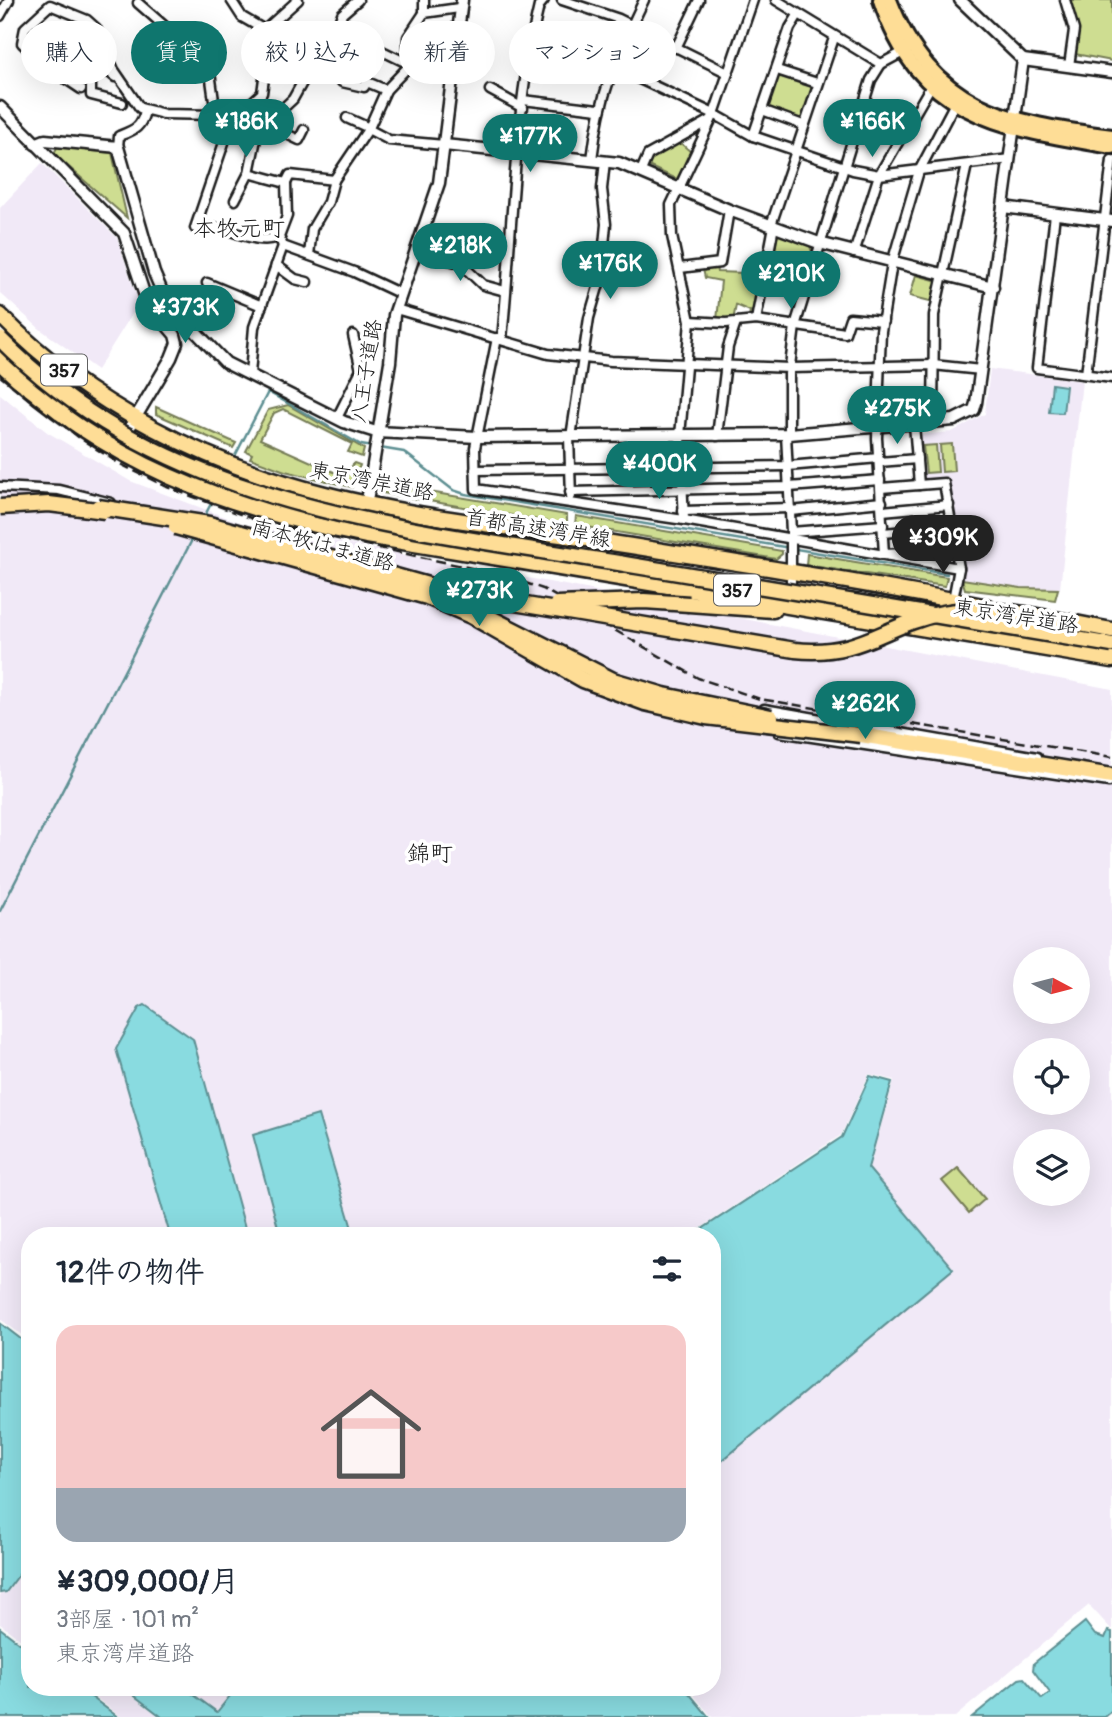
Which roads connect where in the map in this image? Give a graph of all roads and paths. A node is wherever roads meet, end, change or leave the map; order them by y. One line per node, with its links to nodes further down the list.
1 (9, 0): 20 (street)
2 (231, 0): 21 (street)
3 (298, 0): 22 (street)
4 (358, 0): 59 (street)
5 (424, 0): 18 (street)
6 (544, 0): 24 (street)
7 (562, 0): 25 (street)
8 (643, 0): 26 (street)
9 (699, 0): 28 (street)
10 (753, 0): 35 (street)
11 (776, 0): 19 (street)
12 (880, 0): 29 (main road)
13 (890, 0): 29 (main road)
14 (960, 0): 30 (street)
15 (1065, 0): 32 (street)
16 (138, 3): 56 (street)
17 (460, 4): 18 (street)
18 (424, 13): 23 (street)
19 (798, 15): 27 (street); 33 (street)
20 (0, 16)
21 (249, 21)
22 (271, 21)
23 (417, 21)
24 (536, 21)
25 (620, 21)
26 (633, 21)
27 (834, 37): 31 (street); 37 (street)
28 (676, 48): 35 (street)
29 (908, 49): 31 (street); 44 (main road); 61 (main road)
30 (1023, 60): 32 (street); 61 (street)
31 (881, 64): 79 (street)
32 (1069, 66): 34 (street)
33 (776, 69): 37 (street); 54 (street)
34 (1112, 72)
35 (728, 73): 57 (street)
36 (399, 78): 46 (street)
37 (817, 83): 60 (street)
38 (263, 84): 56 (street)
39 (372, 84): 46 (street)
40 (451, 84): 69 (street, 八王子道路)
41 (525, 84): 50 (street)
42 (606, 84): 53 (street)
43 (647, 84): 57 (street)
44 (932, 84): 49 (main road); 83 (street)
45 (80, 89): 48 (street)
46 (386, 90): 63 (street)
47 (490, 90): 50 (street)
48 (130, 94): 51 (street); 55 (street)
49 (955, 103): 61 (main road); 81 (street)
50 (523, 104): 53 (street); 73 (street)
51 (117, 105)
52 (0, 107): 68 (street)
53 (598, 109): 74 (street)
54 (762, 110): 60 (street); 65 (street)
55 (145, 111): 56 (street); 70 (street)
56 (216, 115): 62 (street)
57 (713, 117): 65 (street); 80 (street); 86 (street)
58 (347, 118): 63 (street)
59 (266, 124): 64 (street); 67 (street)
60 (803, 125): 72 (street)
61 (1014, 125): 66 (main road); 71 (main road); 75 (street)
62 (229, 128): 67 (street); 93 (street)
63 (369, 129): 69 (street); 84 (street)
64 (304, 130)
65 (753, 136): 72 (street)
66 (1112, 136)
67 (256, 139): 82 (street)
68 (34, 144): 70 (street); 133 (street)
69 (444, 145): 73 (street); 96 (street, 八王子道路)
70 (118, 146): 129 (street)
71 (1112, 147)
72 (795, 150): 79 (street); 92 (street)
73 (518, 151): 74 (street); 106 (street)
74 (592, 159): 77 (street)
75 (1010, 159): 78 (street); 88 (street)
76 (1112, 160): 91 (street)
77 (605, 161): 80 (street); 121 (street)
78 (967, 165): 81 (street); 102 (street)
79 (844, 169): 83 (street); 94 (street)
80 (642, 171): 86 (street)
81 (919, 171): 83 (street); 99 (street)
82 (249, 173): 85 (street); 87 (street)
83 (879, 175): 97 (street)
84 (334, 180): 85 (street); 98 (street)
85 (286, 183): 93 (street)
86 (677, 187): 89 (street); 101 (street)
87 (235, 200)
88 (1003, 207): 90 (street); 105 (street)
89 (729, 210): 92 (street); 101 (street)
90 (1055, 214): 91 (street); 130 (street)
91 (1108, 220): 130 (street)
92 (772, 225): 94 (street); 111 (street)
93 (279, 237): 95 (street)
94 (820, 243): 97 (street); 115 (street)
95 (283, 246): 98 (street); 100 (street)
96 (417, 252): 106 (street); 107 (street, 八王子道路)
97 (854, 253): 99 (street)
98 (309, 255): 107 (street)
99 (892, 263): 102 (street); 113 (street)
100 (276, 265): 103 (street); 108 (street)
101 (680, 268): 112 (street)
102 (944, 275): 105 (street); 125 (street)
103 (307, 282)
104 (207, 283): 108 (street)
105 (993, 287): 128 (street)
106 (505, 291): 118 (street)
107 (401, 294): 109 (street, 八王子道路)
108 (262, 306): 129 (street)
109 (396, 309): 118 (street); 144 (street, 八王子道路)
110 (0, 315): 133 (highway, 東京湾岸道路 / 357)
111 (756, 320): 114 (street); 115 (street)
112 (690, 321): 114 (street); 122 (street)
113 (883, 321): 115 (street); 126 (street)
114 (736, 323): 124 (street)
115 (795, 326): 127 (street)
116 (353, 335): 134 (street)
117 (0, 339): 178 (highway, 首都高速湾岸線, bridge)
118 (499, 339): 121 (street); 142 (street)
119 (0, 351): 132 (highway, 東京湾岸道路 / 357)
120 (0, 357): 132 (street)
121 (582, 357): 122 (street); 143 (street)
122 (686, 362): 124 (street); 139 (street)
123 (0, 363): 176 (highway, 首都高速湾岸線)
124 (726, 363): 127 (street); 140 (street)
125 (933, 365): 126 (street); 128 (street); 135 (street)
126 (878, 367): 127 (street); 137 (street)
127 (790, 368): 138 (street)
128 (981, 370): 135 (street)
129 (250, 374): 134 (street)
130 (1086, 374): 131 (street)
131 (1112, 377)
132 (30, 378): 141 (highway, 東京湾岸道路 / 357)
133 (135, 417): 141 (street); 158 (highway, 東京湾岸道路 / 357)
134 (337, 418): 144 (street)
135 (933, 422): 136 (street)
136 (914, 424): 137 (street); 145 (street)
137 (878, 427): 138 (street); 146 (street)
138 (788, 434): 140 (street); 147 (street)
139 (680, 436): 140 (street); 143 (street); 148 (street)
140 (717, 436)
141 (123, 437): 166 (highway, 東京湾岸道路 / 357)
142 (478, 437): 143 (street); 144 (street); 150 (street)
143 (570, 437): 149 (street)
144 (375, 442): 158 (street, 八王子道路)
145 (917, 459): 146 (street); 152 (street)
146 (879, 460): 147 (street); 151 (street)
147 (788, 466): 148 (street); 154 (street)
148 (680, 468): 149 (street); 155 (street)
149 (569, 469): 150 (street); 156 (street)
150 (475, 470): 157 (street)
151 (880, 484): 152 (street); 154 (street); 162 (street)
152 (919, 485): 160 (street)
153 (0, 487): 181 (street)
154 (789, 487): 155 (street); 163 (street)
155 (682, 489): 156 (street); 164 (street)
156 (570, 492): 157 (street)
157 (571, 502): 164 (street)
158 (366, 504): 166 (street, 八王子道路); 173 (highway, 東京湾岸道路 / 357)
159 (0, 505): 161 (highway, 南本牧はま道路, bridge); 171 (highway, 南本牧はま道路, bridge)
160 (949, 505): 162 (street); 165 (street)
161 (98, 507): 177 (highway, bridge); 182 (highway, 南本牧はま道路, bridge)
162 (882, 507): 163 (street); 167 (street)
163 (790, 509): 164 (street); 168 (street)
164 (683, 515): 168 (street)
165 (953, 527): 167 (street); 169 (street)
166 (362, 529): 174 (highway, 東京湾岸道路 / 357)
167 (883, 529): 168 (street); 170 (street)
168 (791, 535): 170 (street); 173 (street)
169 (957, 551): 170 (street); 172 (street)
170 (884, 554): 172 (street)
171 (320, 567): 176 (highway, bridge); 182 (highway, 南本牧はま道路, bridge)
172 (959, 568): 175 (street)
173 (792, 572): 174 (street); 175 (highway, 東京湾岸道路 / 357)
174 (790, 599): 179 (highway, 東京湾岸道路 / 357)
175 (953, 600): 177 (highway, 東京湾岸道路 / 357)
176 (816, 609): 180 (highway, 首都高速湾岸線, bridge)
177 (1112, 631)
178 (1112, 645)
179 (1112, 654)
180 (1112, 660)
181 (591, 681): 183 (street); 185 (street)
182 (861, 735): 184 (highway, 南本牧はま道路)
183 (1112, 771)
184 (1112, 776)
185 (1112, 782)

